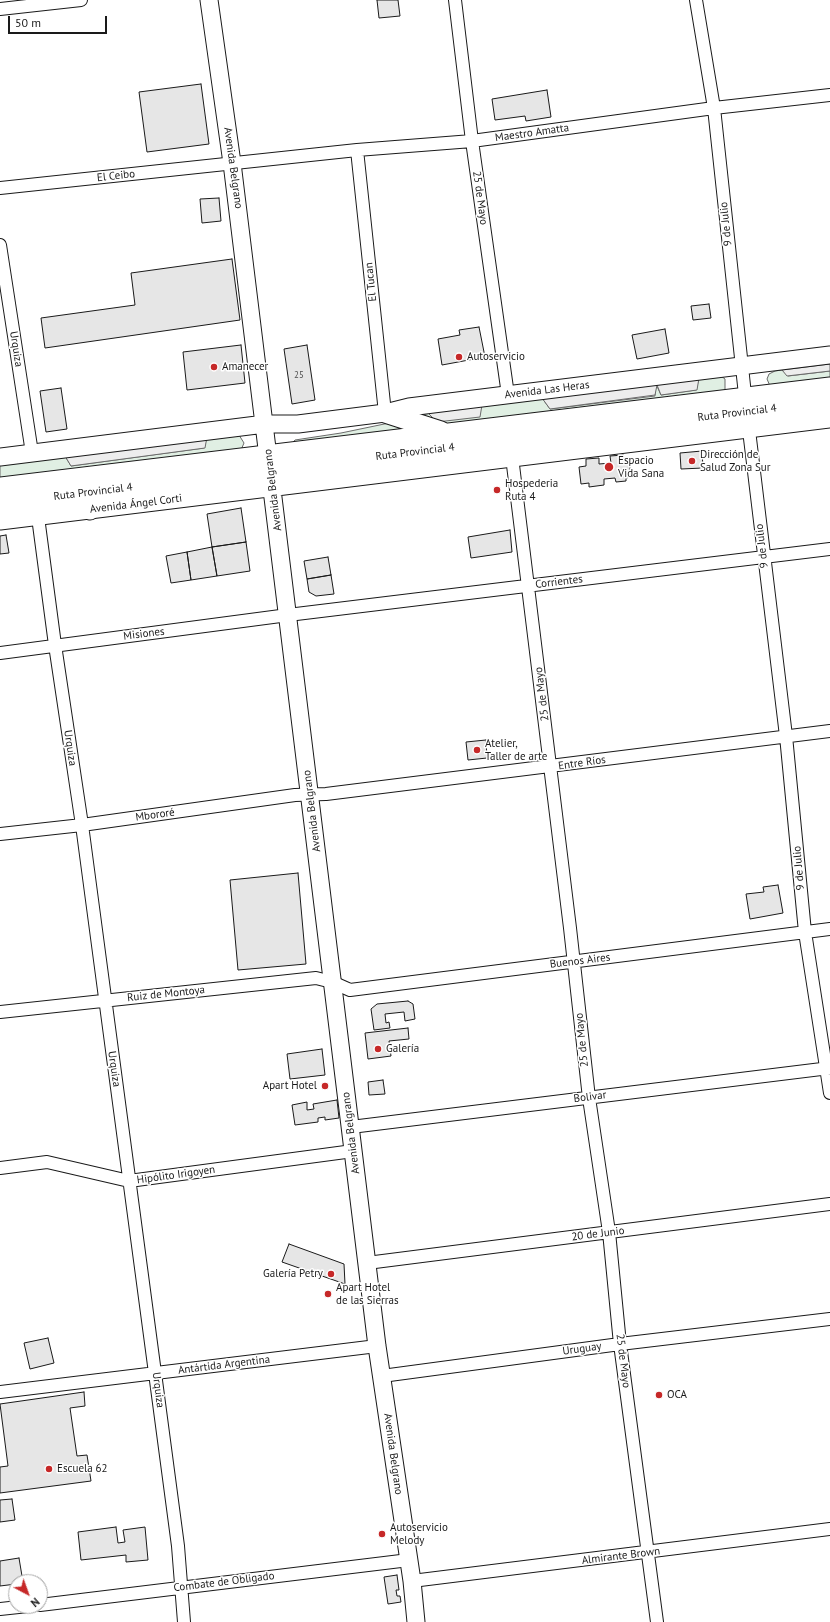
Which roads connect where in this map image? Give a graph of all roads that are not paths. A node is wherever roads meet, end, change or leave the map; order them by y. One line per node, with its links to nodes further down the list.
1 (81, 0): 5 (street)
2 (209, 0): 10 (main road, Avenida Belgrano)
3 (455, 0): 8 (street, 25 de Mayo)
4 (696, 0): 7 (street, 9 de Julio)
5 (0, 9)
6 (830, 95): 7 (street, Maestro Amatta)
7 (714, 108): 8 (street, Maestro Amatta); 14 (street, 9 de Julio)
8 (472, 141): 9 (street, Maestro Amatta); 16 (street, 25 de Mayo)
9 (357, 150): 10 (street, Maestro Amatta); 18 (street, El Tucan)
10 (232, 163): 11 (street, El Ceibo); 21 (main road, Avenida Belgrano)
11 (0, 188)
12 (0, 245): 23 (street, Urquiza)
13 (830, 356): 14 (main road, Avenida Las Heras)
14 (741, 366): 16 (main road, Avenida Las Heras); 19 (street, 9 de Julio)
15 (830, 387): 19 (main road, Ruta Provincial 4)
16 (508, 396): 18 (main road, Avenida Las Heras)
17 (830, 402): 19 (main road, Ruta Provincial 4)
18 (385, 413): 21 (main road, Avenida Las Heras); 22 (main road)
19 (747, 413): 20 (main road); 22 (main road, Ruta Provincial 4); 25 (main road); 26 (main road, Ruta Provincial 4); 33 (street, 9 de Julio)
20 (830, 419)
21 (265, 424): 23 (main road); 26 (main road, Avenida Belgrano)
22 (448, 433): 26 (main road, Ruta Provincial 4)
23 (32, 453): 24 (main road)
24 (0, 457)
25 (512, 457): 26 (main road); 34 (street, 25 de Mayo)
26 (270, 470): 27 (main road, Ruta Provincial 4); 29 (main road, Ruta Provincial 4); 30 (main road, Avenida Ángel Corti); 35 (main road, Avenida Belgrano)
27 (0, 487)
28 (0, 504): 29 (main road, Ruta Provincial 4)
29 (38, 508): 30 (main road); 31 (main road); 36 (street, Urquiza)
30 (90, 510)
31 (0, 522)
32 (830, 549): 33 (street, Corrientes)
33 (764, 558): 34 (street, Corrientes); 39 (street, 9 de Julio)
34 (528, 586): 35 (street, Corrientes); 40 (street, 25 de Mayo)
35 (288, 615): 36 (street, Misiones); 41 (main road, Avenida Belgrano)
36 (55, 645): 37 (street, Misiones); 42 (street, Urquiza)
37 (0, 653)
38 (830, 731): 39 (street, Entre Ríos)
39 (786, 736): 40 (street, Entre Ríos); 45 (street, 9 de Julio)
40 (550, 767): 41 (street, Entre Ríos); 46 (street, 25 de Mayo)
41 (310, 794): 42 (street, Mbororé); 47 (main road, Avenida Belgrano)
42 (82, 825): 43 (street, Mbororé); 48 (street, Urquiza)
43 (0, 834)
44 (830, 929): 45 (street, Buenos Aires)
45 (805, 932): 46 (street, Buenos Aires); 50 (street, 9 de Julio)
46 (573, 962): 47 (street, Buenos Aires); 52 (street, 25 de Mayo)
47 (332, 982): 48 (street, Ruiz de Montoya); 53 (main road, Avenida Belgrano)
48 (105, 1001): 49 (street, Ruiz de Montoya); 56 (street, Urquiza)
49 (0, 1012)
50 (829, 1068): 51 (street, 9 de Julio); 52 (street, Bolivar)
51 (830, 1093)
52 (589, 1098): 53 (street, Bolivar); 58 (street, 25 de Mayo)
53 (350, 1127): 54 (main road, Avenida Belgrano)
54 (353, 1151): 56 (street, Hipólito Irigoyen); 59 (main road, Avenida Belgrano)
55 (0, 1168): 56 (street, Hipólito Irigoyen)
56 (129, 1181): 63 (street, Urquiza)
57 (830, 1204): 58 (street, 20 de Junio)
58 (608, 1232): 59 (street, 20 de Junio); 61 (street, 25 de Mayo)
59 (367, 1263): 62 (main road, Avenida Belgrano)
60 (830, 1319): 61 (street, Uruguay)
61 (620, 1344): 64 (street, Uruguay); 67 (street, 25 de Mayo)
62 (377, 1346): 63 (street, Antártida Argentina); 64 (main road, Avenida Belgrano)
63 (156, 1373): 65 (street, Antártida Argentina); 70 (street, Urquiza)
64 (382, 1376): 68 (main road, Avenida Belgrano)
65 (0, 1392)
66 (830, 1529): 67 (street, Almirante Brown)
67 (648, 1553): 69 (street, Almirante Brown); 74 (street, 25 de Mayo)
68 (408, 1560): 69 (main road, Avenida Belgrano); 70 (street, Combate de Obligado)
69 (412, 1581): 73 (main road, Avenida Belgrano)
70 (181, 1588): 71 (street, Combate de Obligado); 72 (street, Urquiza)
71 (48, 1603)
72 (184, 1622)
73 (416, 1622)
74 (657, 1622)

